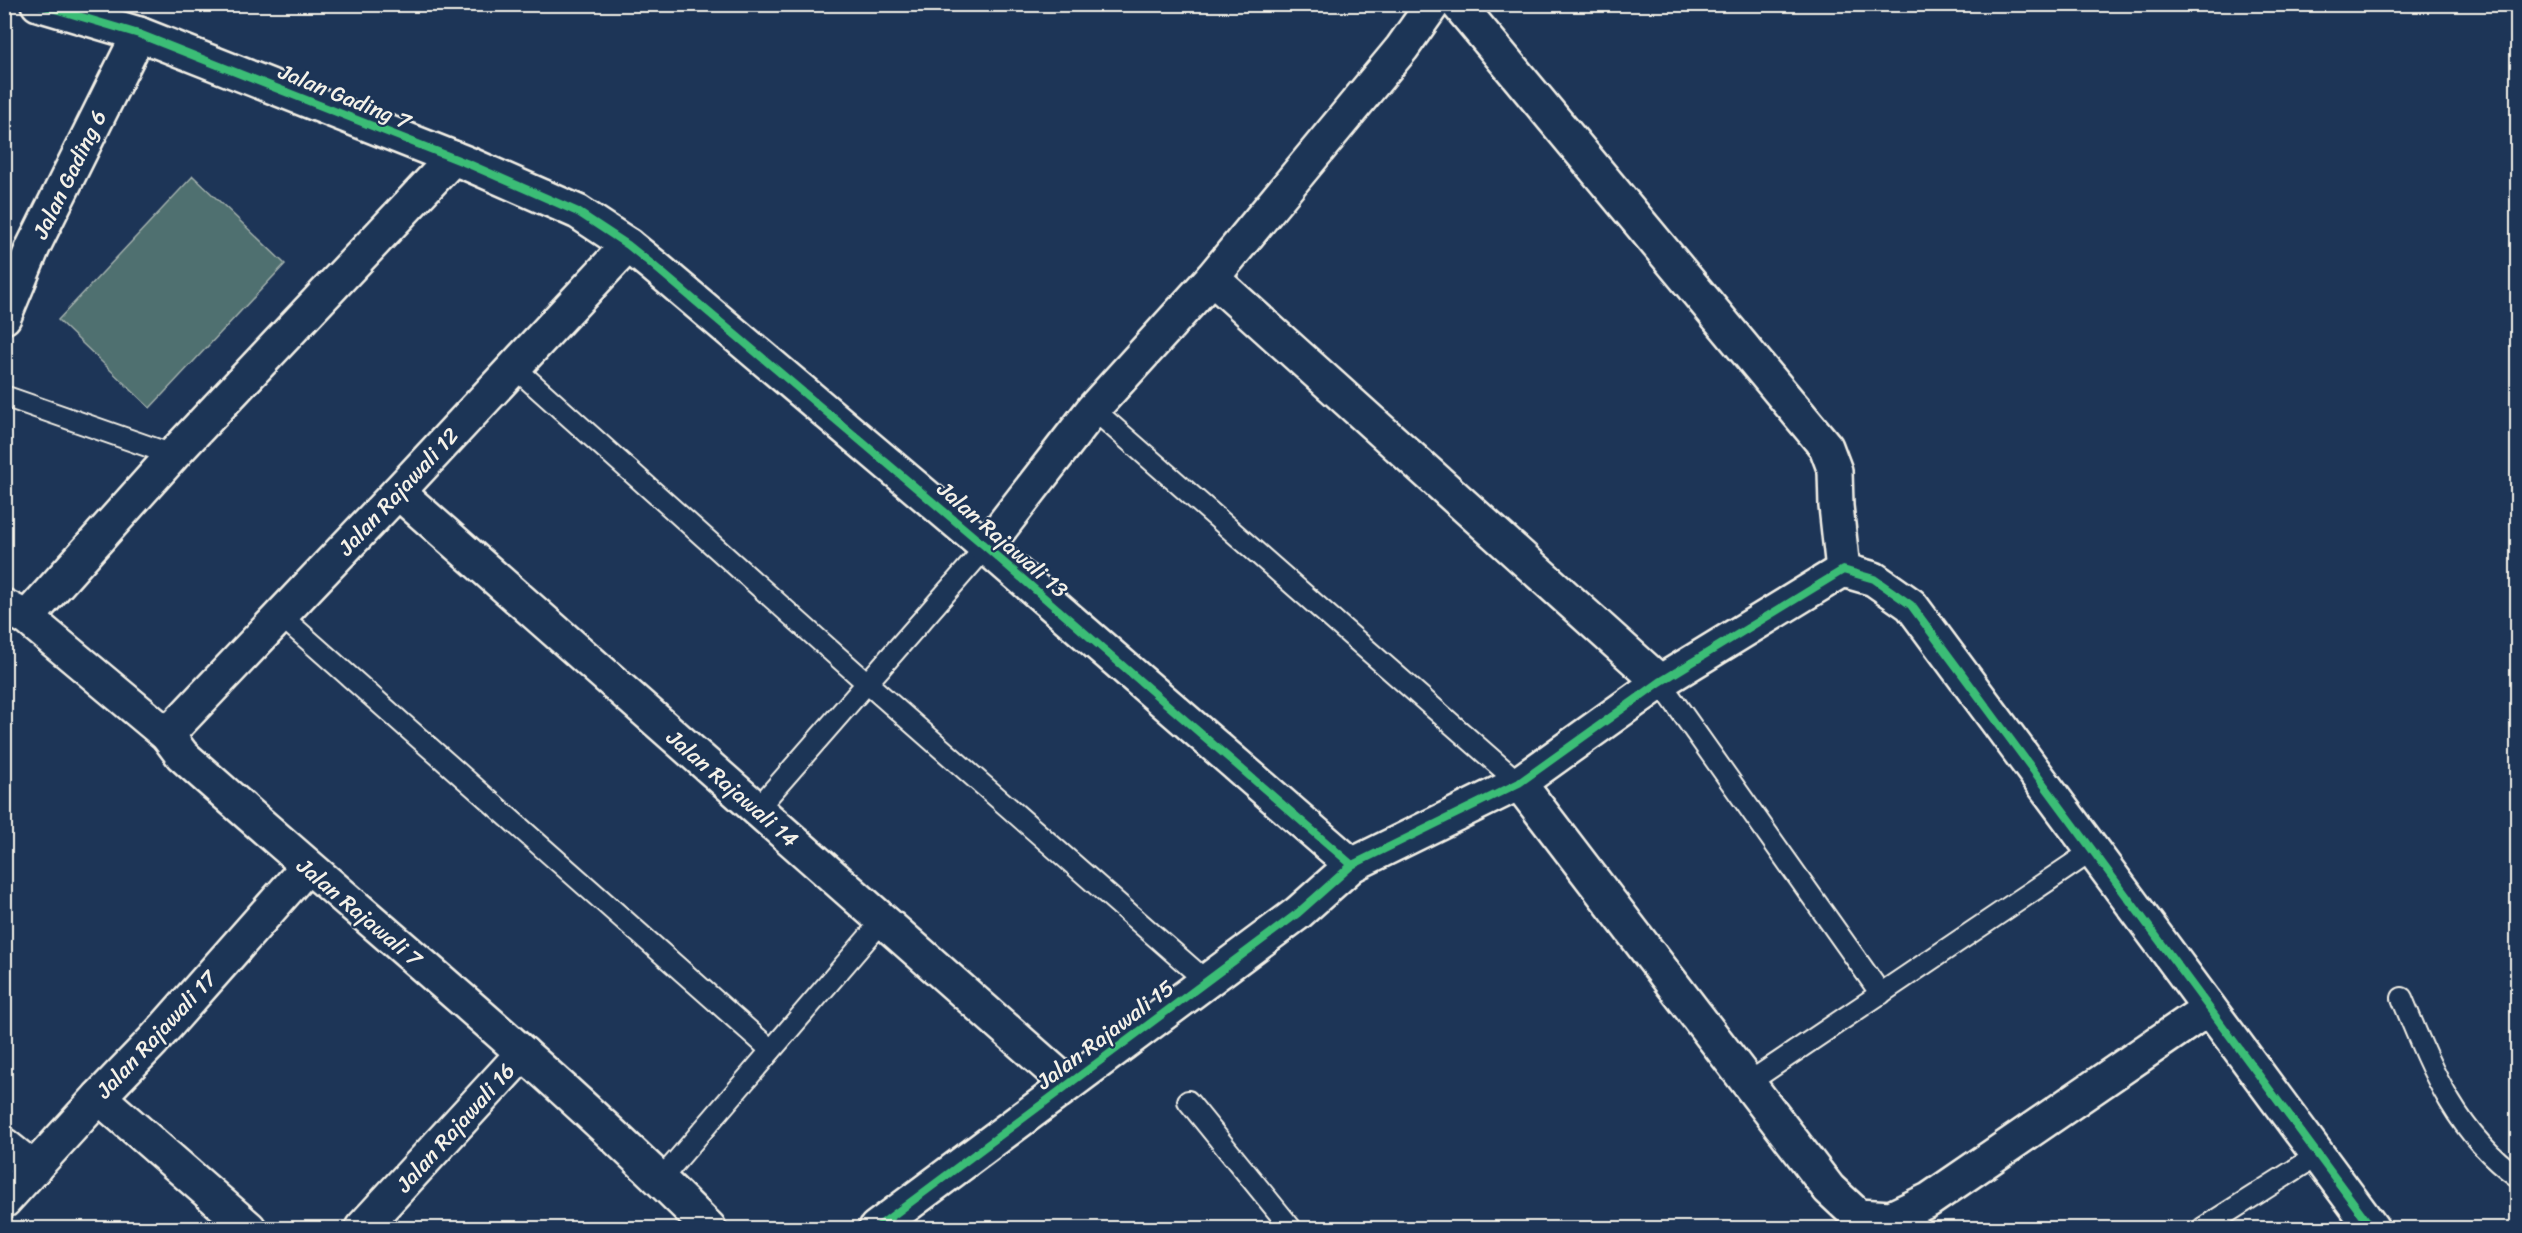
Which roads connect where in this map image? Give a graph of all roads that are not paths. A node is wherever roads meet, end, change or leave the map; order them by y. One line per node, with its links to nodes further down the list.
1 (38, 4): 4 (street, Jalan Gading 7)
2 (1433, 4): 7 (street)
3 (1458, 4): 15 (street)
4 (138, 34): 5 (street, Jalan Gading 7); 8 (street, Jalan Gading 6)
5 (453, 158): 6 (street, Jalan Gading 7); 12 (street)
6 (628, 245): 9 (street, Jalan Rajawali 12); 14 (street, Jalan Rajawali 13)
7 (1212, 278): 11 (street); 18 (street)
8 (4, 317)
9 (514, 367): 13 (street, Jalan Rajawali 12); 19 (lane)
10 (4, 396): 12 (lane)
11 (1093, 409): 14 (street); 21 (lane)
12 (173, 455): 16 (street)
13 (398, 492): 17 (street, Jalan Rajawali 12); 22 (street, Jalan Rajawali 14)
14 (986, 547): 19 (lane); 24 (street, Jalan Rajawali 13)
15 (1843, 570): 18 (street, Jalan Rajawali 15); 23 (street)
16 (16, 612): 20 (street, Jalan Rajawali 7)
17 (280, 615): 20 (street, Jalan Rajawali 12); 31 (lane)
18 (1660, 682): 21 (street, Jalan Rajawali 15); 28 (lane)
19 (867, 683): 22 (lane); 27 (lane)
20 (167, 735): 25 (street, Jalan Rajawali 7)
21 (1519, 783): 24 (street, Jalan Rajawali 15); 33 (street)
22 (757, 809): 26 (street, Jalan Rajawali 14)
23 (2092, 851): 28 (lane); 30 (street)
24 (1352, 865): 27 (street, Jalan Rajawali 15)
25 (307, 867): 32 (street, Jalan Rajawali 7); 35 (street, Jalan Rajawali 17)
26 (883, 920): 31 (lane); 34 (street, Jalan Rajawali 14)
27 (1206, 981): 34 (street, Jalan Rajawali 15)
28 (1881, 994): 33 (lane)
29 (2402, 998): 40 (lane)
30 (2209, 1008): 33 (street); 38 (street)
31 (771, 1050): 41 (lane)
32 (523, 1053): 41 (street, Jalan Rajawali 7); 44 (street, Jalan Rajawali 16)
33 (1748, 1083)
34 (1068, 1084): 46 (street, Jalan Rajawali 15)
35 (99, 1097): 39 (street, Jalan Rajawali 17); 43 (street)
36 (1188, 1101): 47 (lane)
37 (4, 1144): 39 (street)
38 (2318, 1155): 48 (lane); 49 (street)
39 (34, 1168): 42 (street, Jalan Rajawali 17)
40 (2517, 1177)
41 (660, 1180): 45 (street, Jalan Rajawali 7)
42 (4, 1201)
43 (249, 1228)
44 (362, 1228)
45 (709, 1228)
46 (876, 1228)
47 (1291, 1228)
48 (2203, 1228)
49 (2372, 1228)

